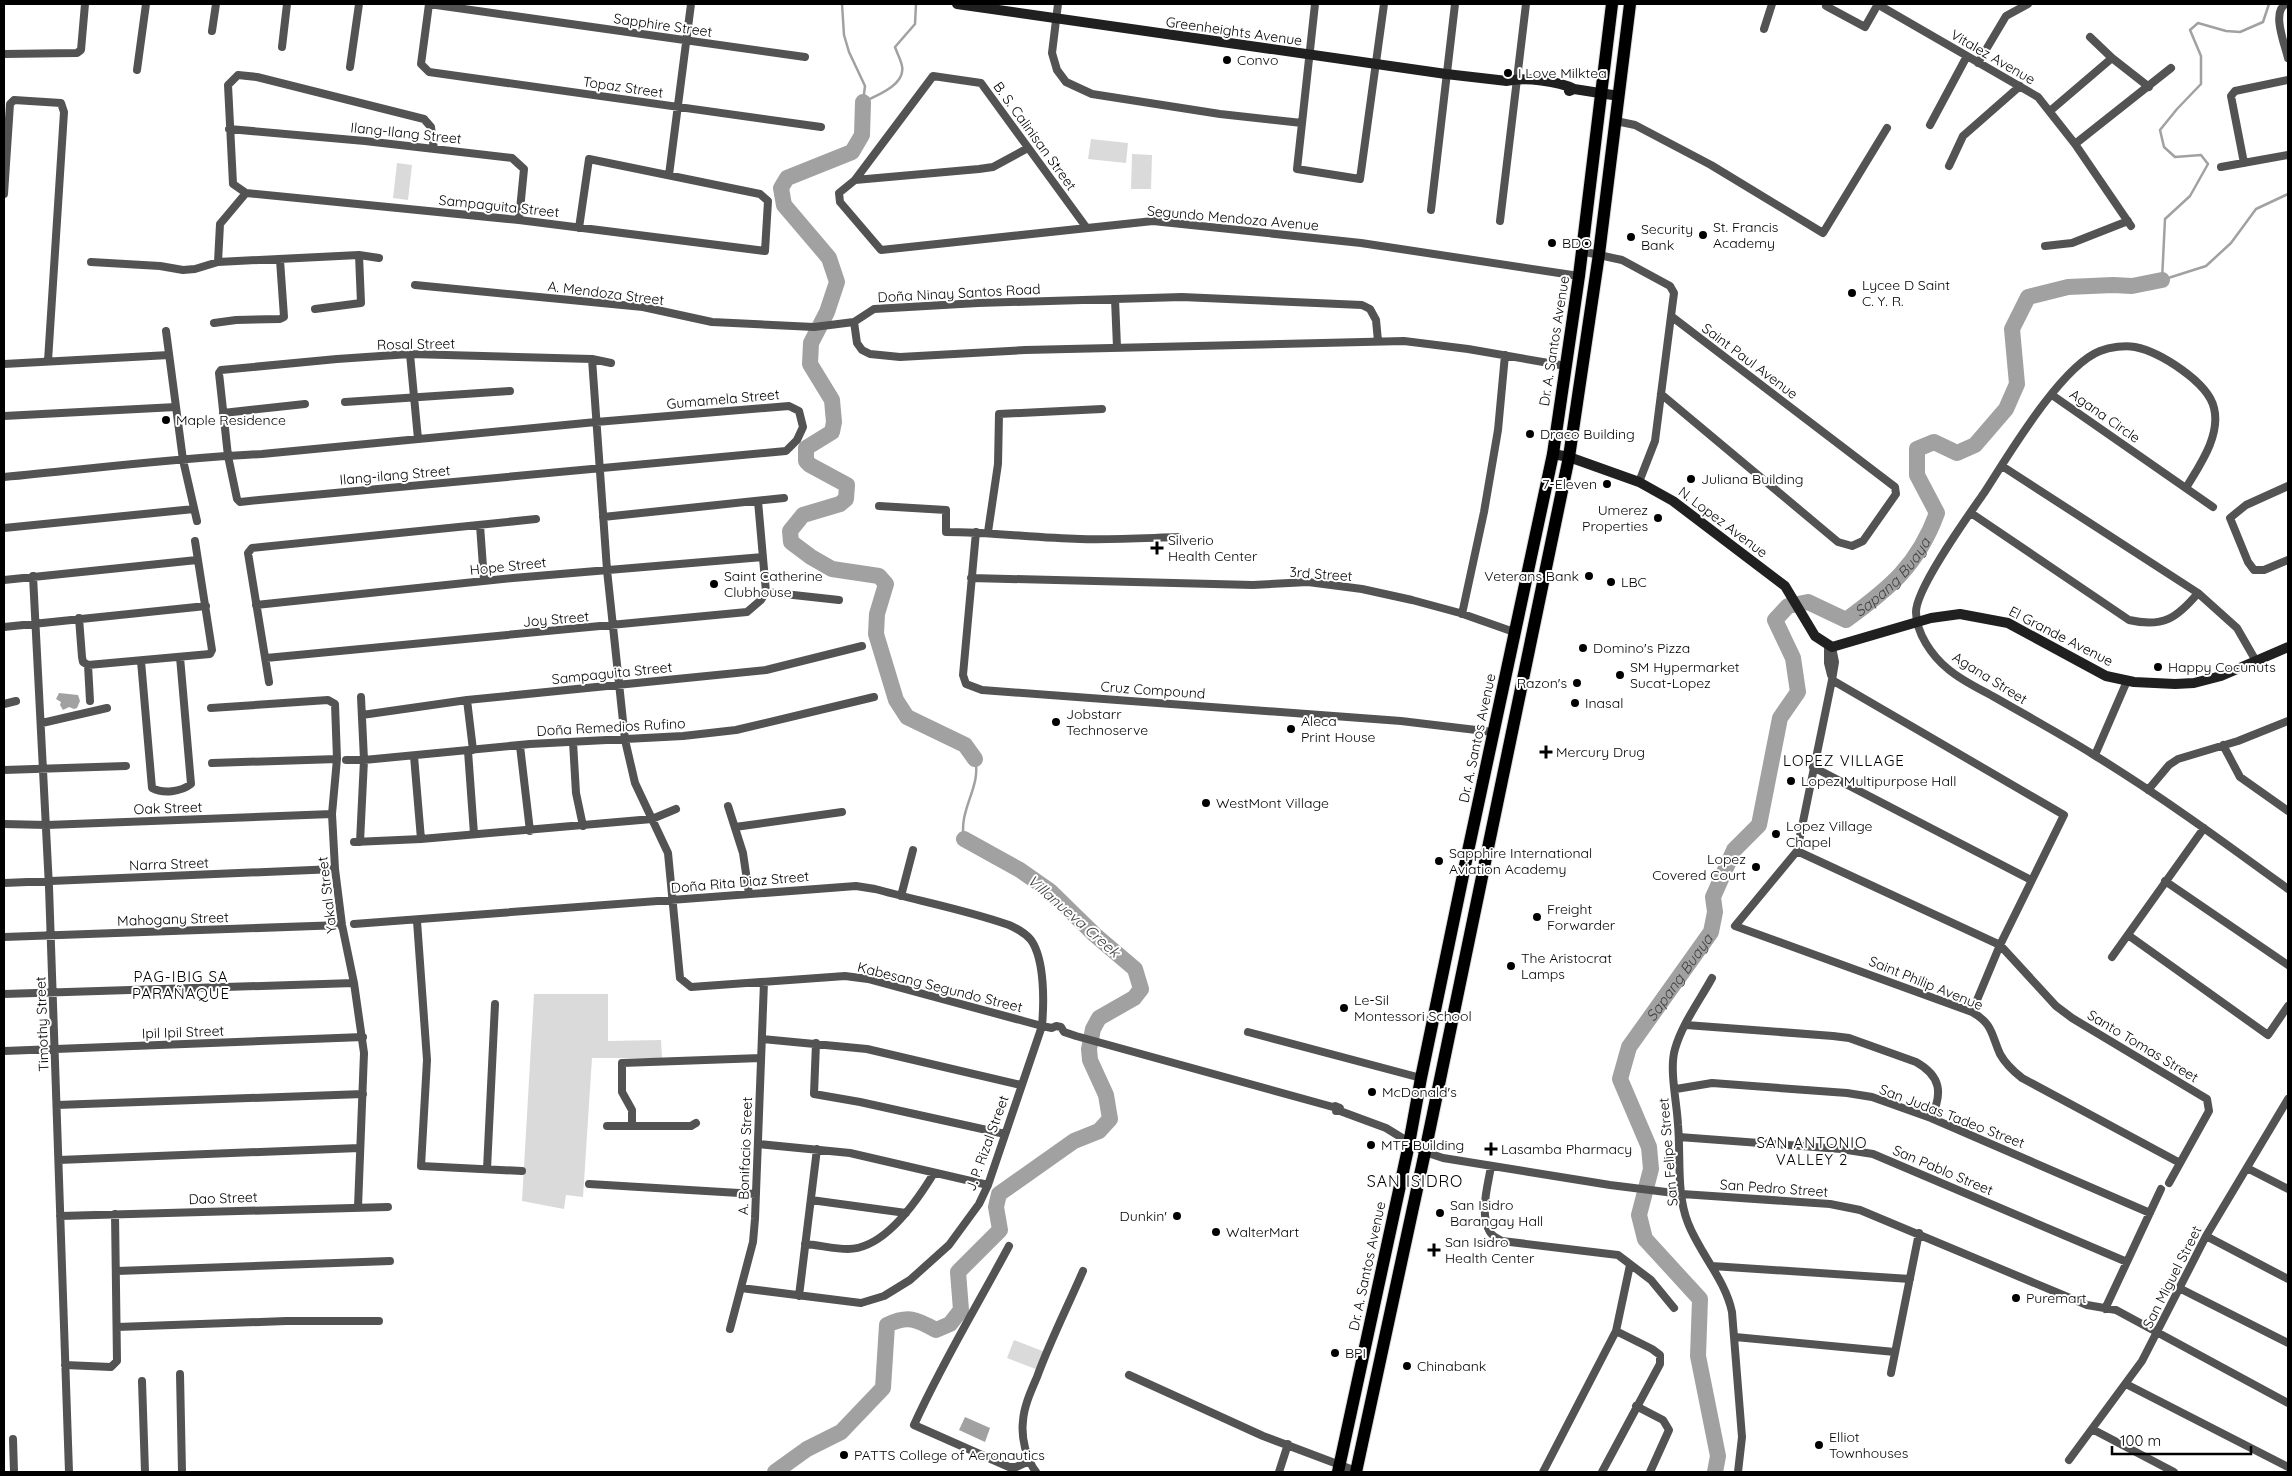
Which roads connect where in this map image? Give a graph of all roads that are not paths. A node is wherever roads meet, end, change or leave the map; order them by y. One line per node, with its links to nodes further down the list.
1 (85, 4): 28 (street)
2 (146, 4): 38 (street)
3 (216, 4): 24 (street)
4 (288, 4): 27 (street)
5 (359, 4): 36 (street)
6 (429, 4): 26 (street, Sapphire Street); 46 (street, Topaz Street)
7 (691, 4): 26 (street)
8 (957, 4): 20 (street, Greenheights Avenue)
9 (1058, 4): 22 (street)
10 (1314, 4): 29 (street)
11 (1384, 4): 35 (street)
12 (1455, 4): 39 (street)
13 (1526, 4): 41 (street)
14 (1612, 4): 44 (main road, Dr. A. Santos Avenue)
15 (1630, 4): 45 (main road)
16 (1772, 4): 23 (street)
17 (1877, 4): 21 (street); 30 (street, Vitalez Avenue)
18 (2028, 4): 34 (street)
19 (2286, 4): 33 (street)
20 (988, 6): 22 (street, Greenheights Avenue)
21 (1826, 6)
22 (1056, 20): 29 (street, Greenheights Avenue); 49 (street)
23 (1764, 29)
24 (212, 32)
25 (2090, 37): 32 (street)
26 (686, 40): 31 (street, Sapphire Street); 46 (street)
27 (282, 48)
28 (4, 54)
29 (1310, 55): 35 (street, Greenheights Avenue); 49 (street)
30 (1967, 56): 34 (street, Vitalez Avenue); 50 (street)
31 (805, 57)
32 (2112, 58): 43 (street); 47 (street)
33 (2288, 58)
34 (1978, 63): 42 (street, Vitalez Avenue)
35 (1377, 64): 39 (street, Greenheights Avenue); 49 (street)
36 (350, 67)
37 (2172, 68): 43 (street)
38 (137, 70)
39 (1446, 74): 41 (street, Greenheights Avenue); 65 (street)
40 (2288, 80): 58 (street)
41 (1513, 82): 44 (street, Greenheights Avenue); 67 (street)
42 (2020, 86): 47 (street, Vitalez Avenue); 59 (street)
43 (2149, 87): 54 (street)
44 (1602, 94): 45 (street, Greenheights Avenue); 71 (main road, Dr. A. Santos Avenue)
45 (1619, 96): 48 (main road)
46 (678, 107): 51 (street, Topaz Street); 61 (street)
47 (2050, 111): 54 (street, Vitalez Avenue)
48 (1616, 121): 52 (street); 72 (main road)
49 (1302, 123)
50 (1930, 125)
51 (821, 127)
52 (1887, 128)
53 (229, 129): 56 (street, Ilang-Ilang Street); 56 (street); 63 (street, Sampaguita Street)
54 (2075, 144): 70 (street, Vitalez Avenue)
55 (1028, 148): 62 (street); 62 (street, B. S. Calinisan Street); 68 (street, B. S. Calinisan Street)
56 (434, 149): 66 (street, Ilang-Ilang Street)
57 (2288, 155): 58 (street)
58 (2244, 163): 60 (street)
59 (1949, 166)
60 (2221, 167)
61 (668, 176): 69 (street); 69 (street, Sampaguita Street)
62 (855, 180): 68 (street, Segundo Mendoza Avenue)
63 (246, 193): 66 (street, Sampaguita Street); 77 (street)
64 (4, 194): 92 (street)
65 (1431, 210)
66 (519, 220): 69 (street, Sampaguita Street)
67 (1500, 221)
68 (1086, 227): 78 (street, Segundo Mendoza Avenue)
69 (579, 228)
70 (2045, 246)
71 (1581, 251): 72 (street); 78 (main road, Dr. A. Santos Avenue)
72 (1599, 254): 82 (street); 110 (main road)
73 (359, 255): 74 (street); 75 (street); 81 (street)
74 (378, 258)
75 (280, 260): 77 (street); 84 (street)
76 (91, 262): 77 (street)
77 (218, 262)
78 (1579, 276): 95 (main road, Dr. A. Santos Avenue)
79 (415, 286): 83 (street, A. Mendoza Street)
80 (1115, 299): 83 (street, Doña Ninay Santos Road); 86 (street, Doña Ninay Santos Road); 87 (street)
81 (315, 309)
82 (1671, 316): 97 (street); 97 (street, Saint Paul Avenue)
83 (854, 322): 87 (street)
84 (214, 323)
85 (166, 331): 89 (street)
86 (1378, 341): 87 (street); 90 (street)
87 (1117, 347)
88 (410, 354): 91 (street, Rosal Street); 99 (street); 104 (street, Rosal Street)
89 (169, 355): 92 (street); 102 (street)
90 (1505, 356): 95 (street); 146 (street)
91 (592, 359): 93 (street, Rosal Street); 106 (street, Kabesang Segundo Street)
92 (48, 361): 94 (street)
93 (611, 363)
94 (4, 364)
95 (1566, 366): 108 (main road, Dr. A. Santos Avenue)
96 (510, 391): 99 (street)
97 (1661, 394): 115 (street)
98 (2052, 395): 112 (street, Agana Street); 117 (street, Agana Circle); 117 (street, Agana Circle)
99 (415, 397): 100 (street); 107 (street)
100 (345, 402)
101 (305, 404): 104 (street)
102 (176, 407): 105 (street); 111 (street)
103 (1102, 410): 130 (street)
104 (223, 413): 109 (street)
105 (4, 416)
106 (596, 422): 107 (street); 113 (street, Kabesang Segundo Street); 113 (street, Gumamela Street)
107 (418, 438): 109 (street)
108 (1553, 454): 110 (street, N. Lopez Avenue); 152 (main road, Dr. A. Santos Avenue)
109 (228, 456): 111 (street); 113 (street, Ilang-ilang Street)
110 (1569, 457): 115 (street, N. Lopez Avenue); 176 (main road)
111 (183, 460): 114 (street); 122 (street)
112 (2002, 466): 123 (street, Agana Street); 142 (street)
113 (601, 469): 124 (street, Kabesang Segundo Street)
114 (4, 477)
115 (1639, 482): 154 (street, N. Lopez Avenue)
116 (2288, 486): 135 (street)
117 (2186, 488): 121 (street, Agana Circle)
118 (784, 498): 119 (street)
119 (758, 501): 124 (street); 133 (street)
120 (879, 506): 129 (street)
121 (2213, 507)
122 (194, 509): 126 (street); 128 (street)
123 (1971, 513): 142 (street); 148 (street, Agana Street)
124 (603, 517): 136 (street, Kabesang Segundo Street)
125 (536, 519): 127 (street)
126 (197, 521)
127 (480, 525): 140 (street); 144 (street)
128 (4, 528)
129 (976, 532): 130 (street); 138 (street, Cruz Compound)
130 (988, 532): 131 (street)
131 (1180, 537)
132 (195, 541): 134 (street)
133 (762, 557): 136 (street, Hope Street); 141 (street)
134 (197, 560): 137 (street); 145 (street)
135 (2288, 560)
136 (607, 570): 140 (street, Hope Street); 150 (street, Kabesang Segundo Street)
137 (33, 576): 139 (street); 149 (street, Timothy Street)
138 (972, 578): 146 (street, 3rd Street); 178 (street, Cruz Compound)
139 (4, 580)
140 (484, 581): 144 (street, Hope Street)
141 (766, 592): 143 (street); 150 (street, Joy Street)
142 (2198, 593): 159 (street)
143 (840, 600)
144 (256, 605): 157 (street)
145 (206, 606): 147 (street); 156 (street)
146 (1462, 614): 152 (street, 3rd Street)
147 (78, 618): 149 (street); 160 (street)
148 (1918, 622): 154 (street, El Grande Avenue); 162 (street, El Grande Avenue); 184 (street, Agana Street)
149 (37, 623): 151 (street); 177 (street, Timothy Street)
150 (614, 626): 157 (street, Joy Street); 164 (street, Kabesang Segundo Street)
151 (4, 627)
152 (1514, 632): 174 (main road, Dr. A. Santos Avenue)
153 (862, 646): 164 (street, Sampaguita Street)
154 (1830, 646): 161 (street)
155 (2288, 647): 159 (street, El Grande Avenue)
156 (180, 657): 158 (street); 158 (street)
157 (266, 658): 163 (street)
158 (141, 661): 160 (street)
159 (2256, 661): 162 (street, El Grande Avenue)
160 (88, 665): 168 (street)
161 (1832, 680): 191 (street); 212 (street)
162 (2127, 681): 184 (street)
163 (268, 682)
164 (620, 684): 167 (street, Sampaguita Street); 179 (street, Kabesang Segundo Street)
165 (361, 697): 173 (street)
166 (874, 698): 179 (street, Doña Remedios Rufino)
167 (467, 700): 173 (street, Sampaguita Street); 183 (street)
168 (90, 701)
169 (16, 702): 170 (street)
170 (4, 704)
171 (107, 708): 177 (street)
172 (211, 708): 186 (street, Yakal Street)
173 (362, 715): 188 (street)
174 (1497, 719): 176 (main road); 178 (main road, Dr. A. Santos Avenue)
175 (2288, 721): 181 (street)
176 (1515, 722): 264 (main road)
177 (42, 723): 193 (street, Timothy Street)
178 (1493, 732): 246 (main road, Dr. A. Santos Avenue)
179 (625, 740): 180 (street, Doña Remedios Rufino); 200 (street, Kabesang Segundo Street)
180 (574, 742): 182 (street, Doña Remedios Rufino); 203 (street)
181 (2223, 745): 194 (street); 197 (street)
182 (520, 746): 183 (street, Doña Remedios Rufino); 206 (street)
183 (470, 750): 185 (street, Doña Remedios Rufino); 207 (street)
184 (2094, 755): 194 (street, Agana Street)
185 (414, 756): 188 (street, Doña Remedios Rufino); 208 (street)
186 (337, 759): 189 (street); 199 (street, Yakal Street)
187 (346, 760): 188 (street, Doña Remedios Rufino)
188 (364, 760): 208 (street)
189 (212, 763)
190 (126, 766): 193 (street)
191 (1813, 767): 210 (street); 212 (street)
192 (4, 770): 193 (street)
193 (44, 770): 202 (street, Timothy Street)
194 (2148, 790): 205 (street, Agana Street)
195 (728, 806): 204 (street)
196 (676, 809): 200 (street)
197 (2288, 811)
198 (842, 812): 204 (street)
199 (332, 814): 202 (street, Oak Street); 211 (street, Yakal Street)
200 (652, 819): 203 (street); 219 (street, Kabesang Segundo Street)
201 (4, 824): 202 (street, Oak Street)
202 (47, 825): 213 (street, Timothy Street)
203 (583, 826): 206 (street)
204 (735, 827): 217 (street)
205 (2204, 828): 214 (street); 216 (street, Agana Street)
206 (530, 830): 207 (street)
207 (474, 834): 208 (street)
208 (421, 839)
209 (913, 850): 218 (street)
210 (1796, 852): 226 (street); 236 (street, Saint Philip Avenue)
211 (335, 869): 213 (street, Narra Street); 222 (street, Yakal Street)
212 (2031, 880): 226 (street)
213 (49, 881): 215 (street, Narra Street); 223 (street, Timothy Street)
214 (2165, 881): 224 (street); 228 (street)
215 (4, 883)
216 (2288, 889)
217 (749, 894): 218 (street, Doña Rita Diaz Street); 219 (street, Doña Rita Diaz Street)
218 (901, 896): 238 (street, Doña Rita Diaz Street)
219 (673, 900): 220 (street, Doña Rita Diaz Street); 230 (street, Kabesang Segundo Street)
220 (417, 920): 221 (street, Doña Rita Diaz Street); 269 (street)
221 (354, 924)
222 (342, 926): 223 (street, Mahogany Street); 231 (street, Yakal Street)
223 (51, 935): 225 (street, Mahogany Street); 232 (street, Timothy Street)
224 (2128, 935): 227 (street); 235 (street)
225 (4, 937)
226 (2000, 945): 236 (street); 266 (street, Santo Tomas Street)
227 (2112, 957)
228 (2288, 965)
229 (1712, 978): 237 (street, San Felipe Street)
230 (764, 982): 238 (street, Kabesang Segundo Street); 241 (street, A. Bonifacio Street)
231 (354, 984): 232 (street); 240 (street, Yakal Street)
232 (53, 992): 233 (street); 243 (street, Timothy Street)
233 (4, 994)
234 (495, 1004): 269 (street)
235 (2288, 1006)
236 (1972, 1012): 266 (street, Saint Philip Avenue)
237 (1686, 1025): 248 (street, San Felipe Street); 254 (street)
238 (1042, 1026): 247 (street, J. P. Rizal Street); 261 (street, Kabesang Segundo Street)
239 (1248, 1032): 246 (street)
240 (363, 1037): 243 (street, Ipil Ipil Street); 249 (street, Yakal Street)
241 (762, 1039): 242 (street); 245 (street, A. Bonifacio Street)
242 (816, 1043): 247 (street); 258 (street)
243 (56, 1049): 244 (street, Ipil Ipil Street); 251 (street, Timothy Street)
244 (4, 1051)
245 (761, 1058): 257 (street); 260 (street, A. Bonifacio Street)
246 (1421, 1078): 261 (main road, Dr. A. Santos Avenue)
247 (1021, 1085): 258 (street, J. P. Rizal Street)
248 (1676, 1089): 254 (street, San Judas Tadeo Street); 259 (street, San Felipe Street)
249 (363, 1094): 251 (street); 262 (street, Yakal Street)
250 (2288, 1099): 252 (street, San Miguel Street)
251 (57, 1104): 265 (street, Timothy Street)
252 (2280, 1110): 253 (street); 268 (street, San Miguel Street)
253 (2288, 1114)
254 (1931, 1118): 283 (street, San Judas Tadeo Street)
255 (696, 1123): 257 (street)
256 (607, 1126): 257 (street)
257 (632, 1126)
258 (1005, 1134): 274 (street, J. P. Rizal Street)
259 (1679, 1137): 278 (street, San Felipe Street); 291 (street, San Pablo Street)
260 (758, 1144): 263 (street); 277 (street, A. Bonifacio Street)
261 (1409, 1144): 264 (street, Kabesang Segundo Street); 325 (main road, Dr. A. Santos Avenue)
262 (359, 1148): 265 (street); 280 (street, Yakal Street)
263 (817, 1149): 271 (street); 279 (street)
264 (1425, 1152): 267 (street, San Pedro Street); 326 (main road)
265 (59, 1160): 285 (street, Timothy Street)
266 (2180, 1163): 273 (street, Santo Tomas Street)
267 (1491, 1166): 278 (street, San Pedro Street); 292 (street)
268 (2247, 1168): 276 (street); 287 (street, San Miguel Street)
269 (487, 1170): 270 (street)
270 (522, 1171)
271 (934, 1173): 274 (street); 282 (street)
272 (589, 1184): 277 (street)
273 (2169, 1184)
274 (988, 1185): 300 (street, J. P. Rizal Street)
275 (2161, 1189): 283 (street)
276 (2288, 1189)
277 (756, 1194): 298 (street, A. Bonifacio Street)
278 (1682, 1194): 286 (street, San Pedro Street); 293 (street, San Felipe Street)
279 (811, 1200): 282 (street); 288 (street)
280 (358, 1207): 281 (street, Dao Street); 284 (street, Dao Street)
281 (388, 1207)
282 (906, 1213): 288 (street)
283 (2150, 1213): 291 (street)
284 (115, 1214): 285 (street, Dao Street); 294 (street)
285 (60, 1216): 311 (street, Timothy Street)
286 (1919, 1233): 296 (street); 302 (street, San Pedro Street)
287 (2206, 1236): 297 (street); 299 (street, San Miguel Street)
288 (806, 1244): 300 (street)
289 (1009, 1246): 323 (street)
290 (390, 1261): 294 (street)
291 (2127, 1262): 302 (street)
292 (1630, 1265): 301 (street); 306 (street)
293 (1712, 1266): 296 (street); 308 (street, San Felipe Street)
294 (117, 1271): 304 (street)
295 (1083, 1271): 323 (street)
296 (1910, 1279): 310 (street)
297 (2288, 1280)
298 (741, 1288): 300 (street, J. P. Rizal Street); 305 (street, A. Bonifacio Street)
299 (2179, 1288): 307 (street, San Miguel Street); 309 (street)
300 (799, 1296)
301 (1674, 1308)
302 (2104, 1308): 307 (street, San Pedro Street)
303 (379, 1321): 304 (street)
304 (117, 1326): 311 (street)
305 (730, 1329)
306 (1616, 1331): 318 (street); 333 (street)
307 (2157, 1333): 316 (street, San Miguel Street); 317 (street, San Pedro Street)
308 (1735, 1337): 310 (street); 336 (street, San Felipe Street)
309 (2288, 1343)
310 (1895, 1352): 312 (street)
311 (65, 1365): 328 (street, Timothy Street)
312 (1891, 1373)
313 (180, 1374): 330 (street)
314 (1129, 1375): 321 (street)
315 (142, 1381): 329 (street)
316 (2126, 1384): 319 (street, San Miguel Street); 324 (street)
317 (2288, 1403)
318 (1636, 1406): 334 (street); 335 (street)
319 (2092, 1429): 322 (street, San Miguel Street); 337 (street)
320 (14, 1439): 327 (street)
321 (1288, 1444): 325 (street); 332 (street)
322 (2069, 1460)
323 (1028, 1461): 331 (street)
324 (2288, 1468)
325 (1338, 1469): 326 (street)
326 (1356, 1471)
327 (14, 1472)
328 (69, 1472)
329 (145, 1472)
330 (182, 1472)
331 (1036, 1472)
332 (1279, 1472)
333 (1543, 1472)
334 (1602, 1472)
335 (1650, 1472)
336 (1738, 1472)
337 (2174, 1472)

